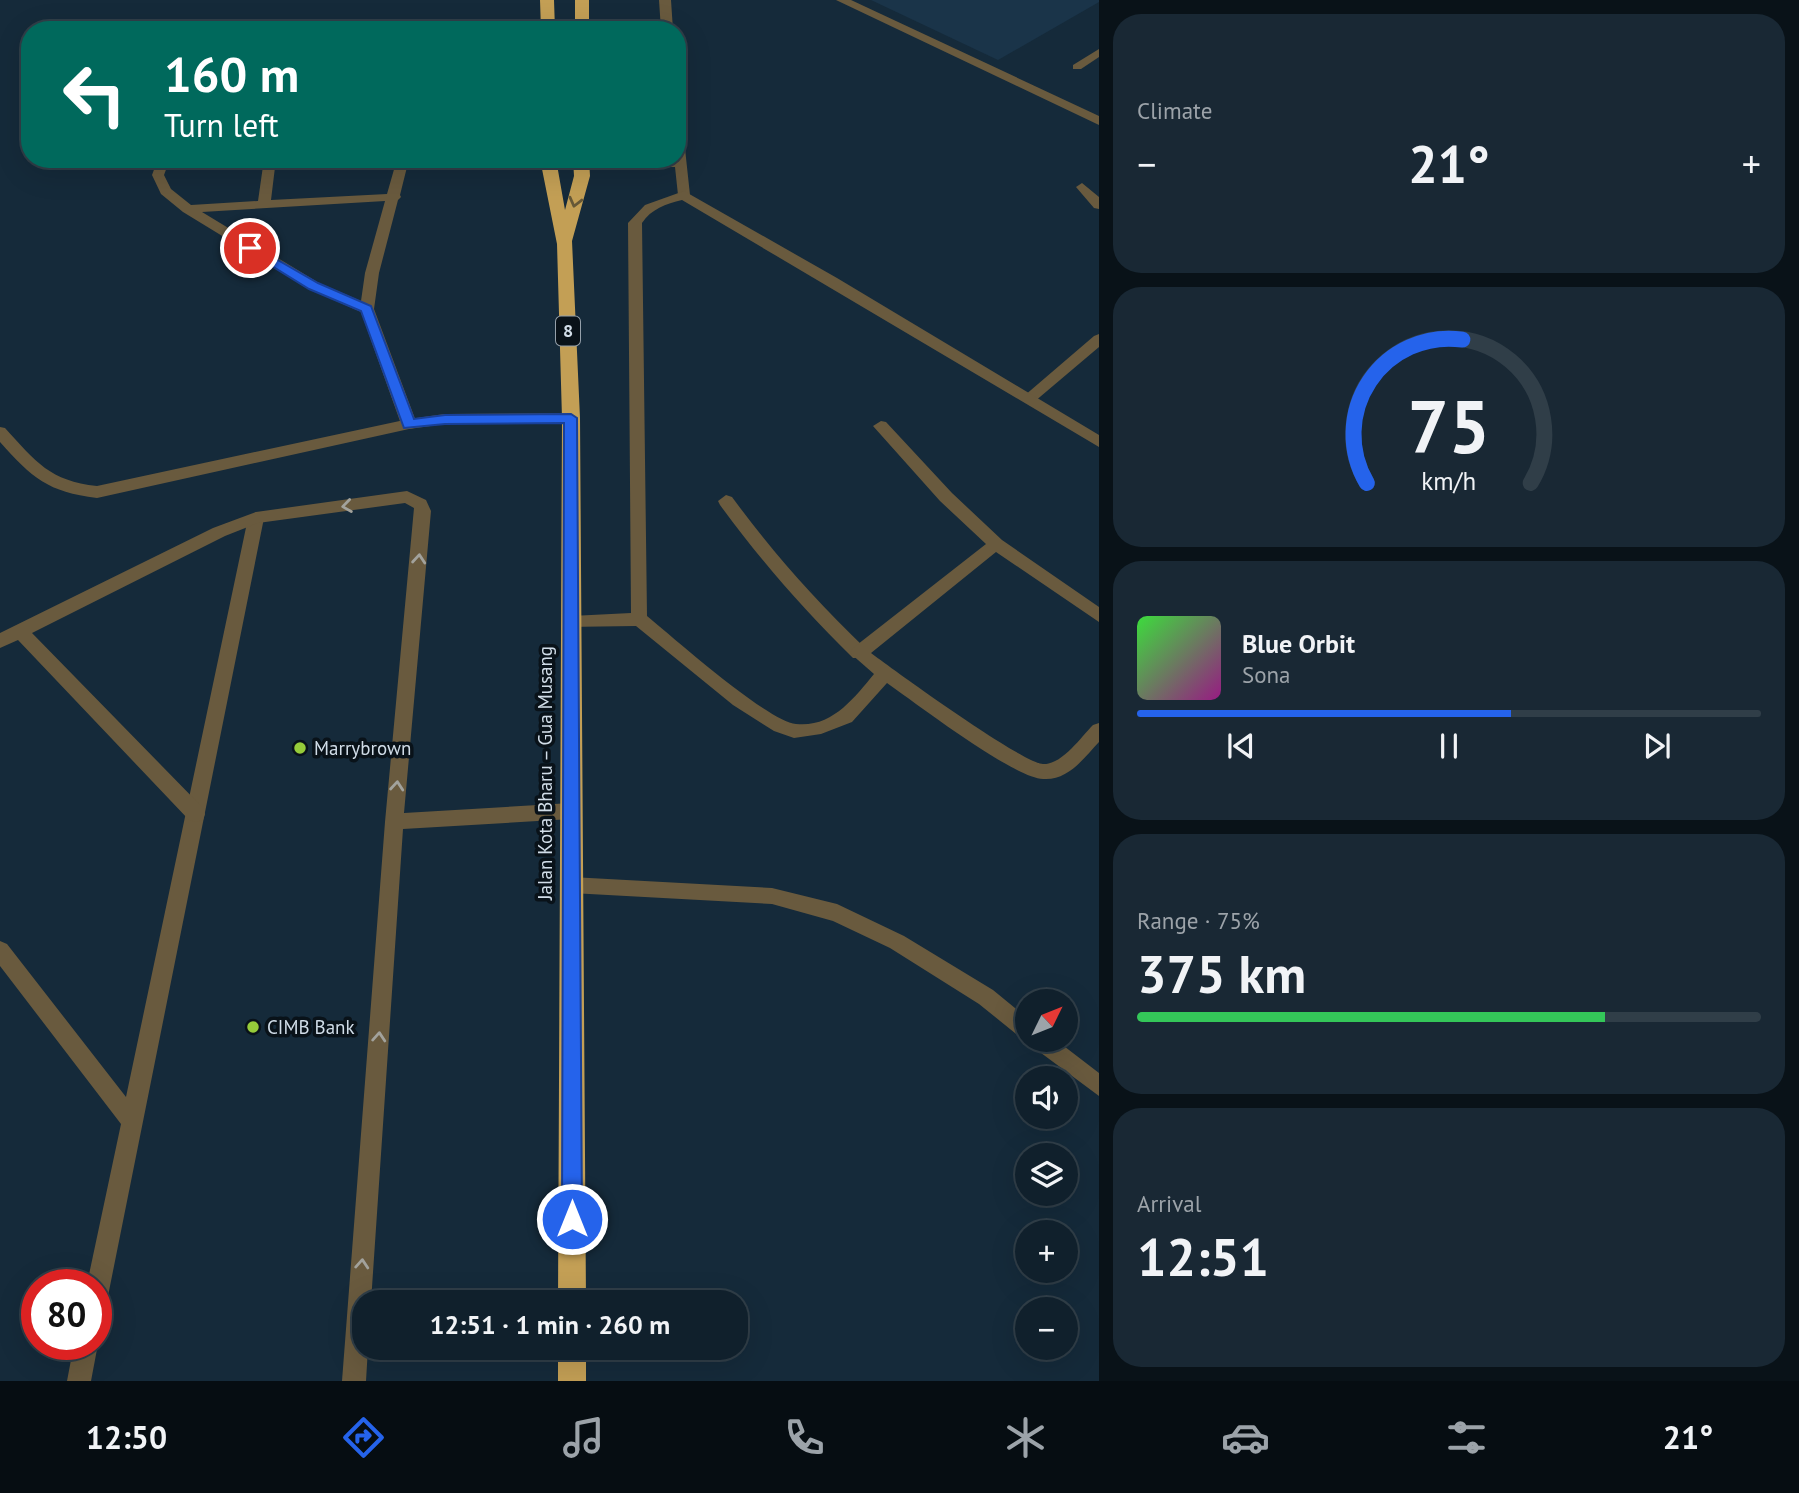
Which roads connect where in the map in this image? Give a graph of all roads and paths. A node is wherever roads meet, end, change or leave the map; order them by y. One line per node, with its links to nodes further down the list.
1 (547, 0): 5 (highway)
2 (582, 0): 6 (highway)
3 (664, 0): 7 (street)
4 (842, 0): 10 (street)
5 (548, 21)
6 (582, 21)
7 (666, 21)
8 (1099, 52): 9 (street)
9 (1077, 67)
10 (1099, 121)
11 (161, 168): 22 (street)
12 (269, 168): 20 (street)
13 (401, 168): 19 (street)
14 (549, 168): 23 (highway, Jalan Kota Bharu – Gua Musang)
15 (582, 168): 23 (highway, Jalan Kota Bharu – Gua Musang / 8, one-way to 23)
16 (681, 168): 18 (street)
17 (1082, 187): 21 (street)
18 (684, 195): 26 (street); 36 (street)
19 (395, 197): 20 (street); 24 (street)
20 (264, 205): 22 (street)
21 (1099, 205)
22 (188, 209): 24 (street)
23 (565, 244): 27 (highway, Jalan Kota Bharu – Gua Musang / 8)
24 (367, 309): 28 (street)
25 (1099, 339): 26 (street)
26 (1029, 399): 31 (street)
27 (571, 418): 28 (street); 37 (highway, Jalan Kota Bharu – Gua Musang / 8)
28 (409, 424): 30 (street)
29 (881, 426): 34 (street)
30 (0, 432)
31 (1099, 442)
32 (726, 501): 40 (street)
33 (256, 518): 38 (street); 44 (street); 45 (street, one-way to 33)
34 (996, 544): 35 (street); 40 (street)
35 (1099, 616)
36 (639, 619): 37 (street); 41 (street)
37 (571, 622): 43 (highway, Jalan Kota Bharu – Gua Musang / 8)
38 (20, 631): 39 (street); 44 (street)
39 (0, 641)
40 (859, 653): 41 (street)
41 (885, 673): 42 (street)
42 (1099, 730)
43 (571, 811): 45 (street); 46 (highway, Jalan Kota Bharu – Gua Musang / 8)
44 (196, 814): 51 (street)
45 (394, 822): 57 (street, one-way to 45)
46 (571, 884): 48 (street); 53 (highway, Jalan Kota Bharu – Gua Musang / 8)
47 (0, 950): 51 (street)
48 (1015, 1020)
49 (1055, 1052): 50 (street)
50 (1099, 1086)
51 (132, 1122): 52 (street)
52 (102, 1269)
53 (572, 1290)
54 (83, 1360): 56 (street)
55 (572, 1360): 58 (highway)
56 (79, 1381)
57 (354, 1381)
58 (572, 1381)

